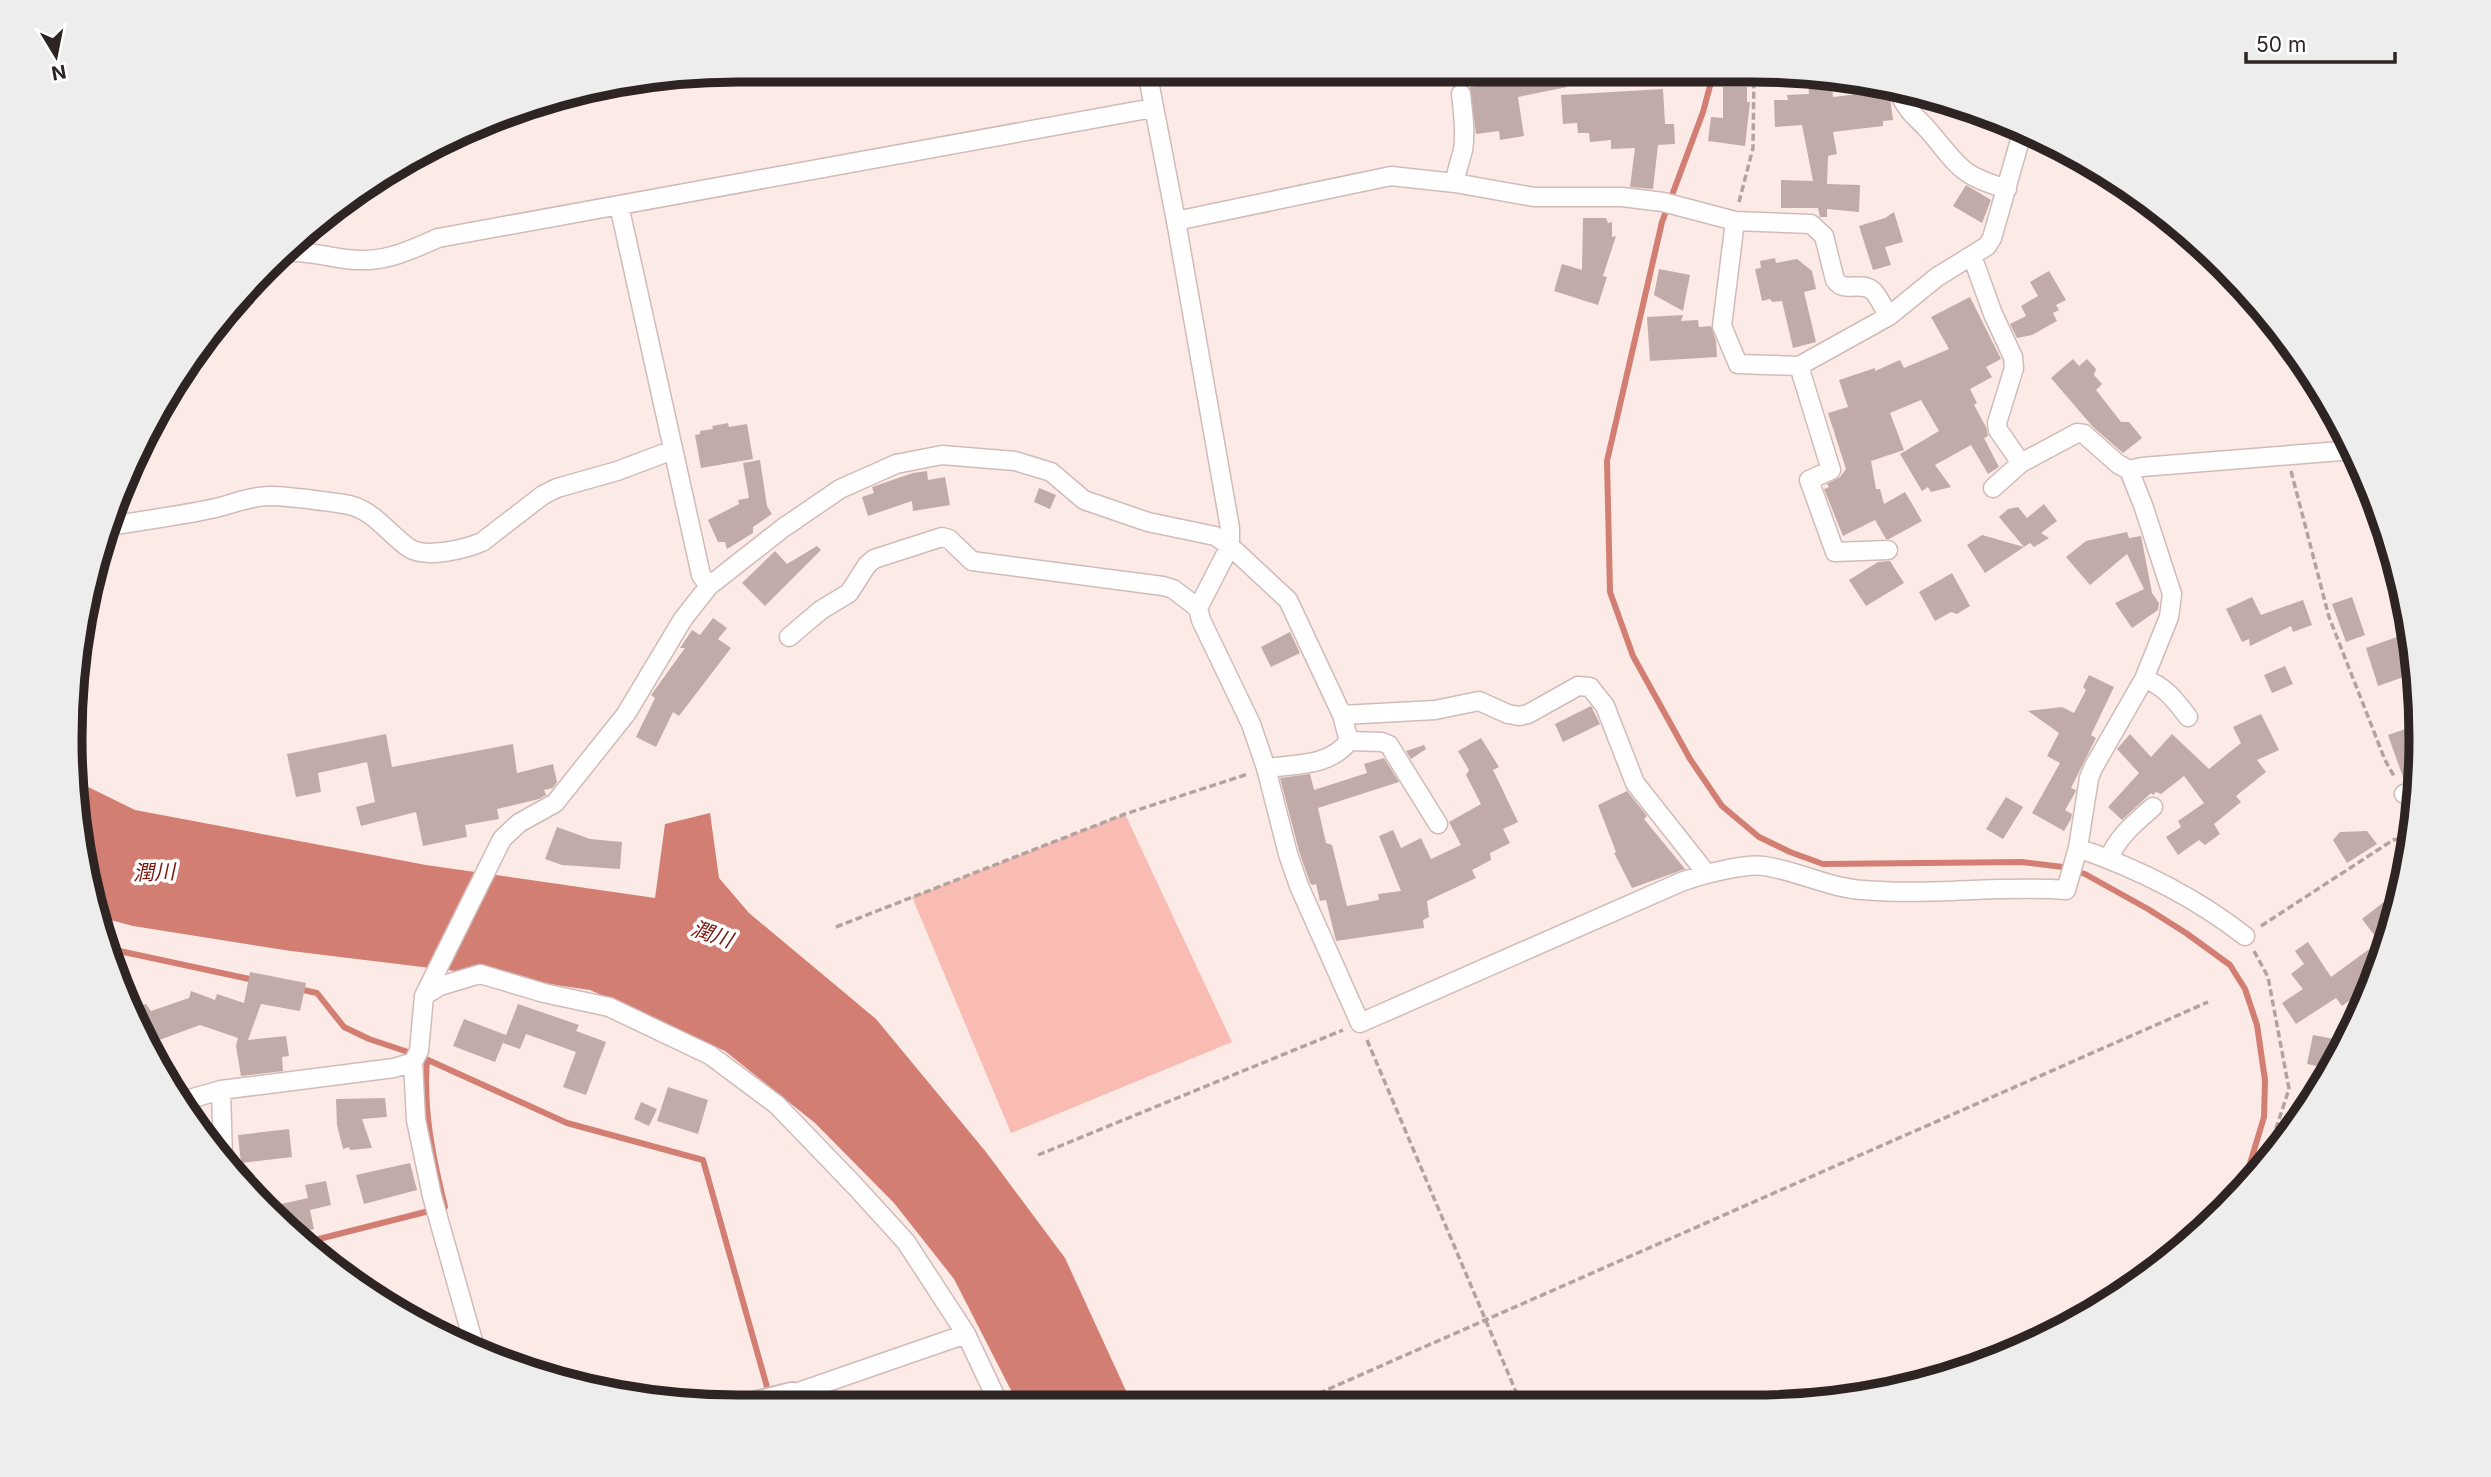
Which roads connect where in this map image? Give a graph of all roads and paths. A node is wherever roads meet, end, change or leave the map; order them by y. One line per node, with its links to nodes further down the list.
1 (1149, 82): 5 (street)
2 (1754, 82): 11 (path)
3 (1461, 94): 7 (street)
4 (1903, 100): 8 (street)
5 (1153, 108): 9 (street); 10 (street)
6 (2020, 139): 8 (street)
7 (1455, 183): 10 (street); 11 (street)
8 (2007, 189): 13 (street)
9 (619, 205): 12 (street); 16 (street)
10 (1176, 221): 23 (street)
11 (1735, 221): 14 (street); 15 (street)
12 (299, 251)
13 (1972, 256): 14 (street); 19 (street)
14 (1889, 316): 15 (street)
15 (1800, 366): 24 (street)
16 (673, 450): 22 (street); 25 (street)
17 (2342, 451): 18 (street)
18 (2288, 456): 20 (street); 33 (path)
19 (2021, 463): 20 (street); 21 (street)
20 (2129, 470): 28 (street)
21 (1993, 488)
22 (118, 525)
23 (1230, 546): 25 (street); 26 (street); 29 (street)
24 (1888, 550)
25 (709, 586): 42 (street)
26 (1198, 608): 27 (street); 32 (street)
27 (789, 637)
28 (2144, 678): 30 (street); 37 (street)
29 (1342, 715): 31 (street); 39 (street)
30 (2188, 717)
31 (1349, 741): 32 (street); 35 (street)
32 (1266, 768): 40 (path); 44 (street)
33 (2406, 787)
34 (2153, 807): 38 (street)
35 (1438, 824)
36 (2401, 838): 41 (path)
37 (2076, 853): 38 (street); 39 (street)
38 (2109, 859): 41 (street)
39 (1707, 874): 44 (street)
40 (836, 927)
41 (2245, 936): 48 (path)
42 (424, 996): 45 (street); 52 (street)
43 (2208, 1002): 51 (path)
44 (1360, 1023): 50 (path); 51 (path)
45 (413, 1062): 46 (street); 53 (street)
46 (222, 1090): 47 (street); 49 (street)
47 (190, 1099)
48 (2273, 1138)
49 (222, 1143)
50 (1038, 1155)
51 (1485, 1319): 56 (path); 57 (path)
52 (966, 1334): 54 (street); 55 (street)
53 (472, 1338)
54 (810, 1395)
55 (995, 1395)
56 (1315, 1395)
57 (1517, 1395)

